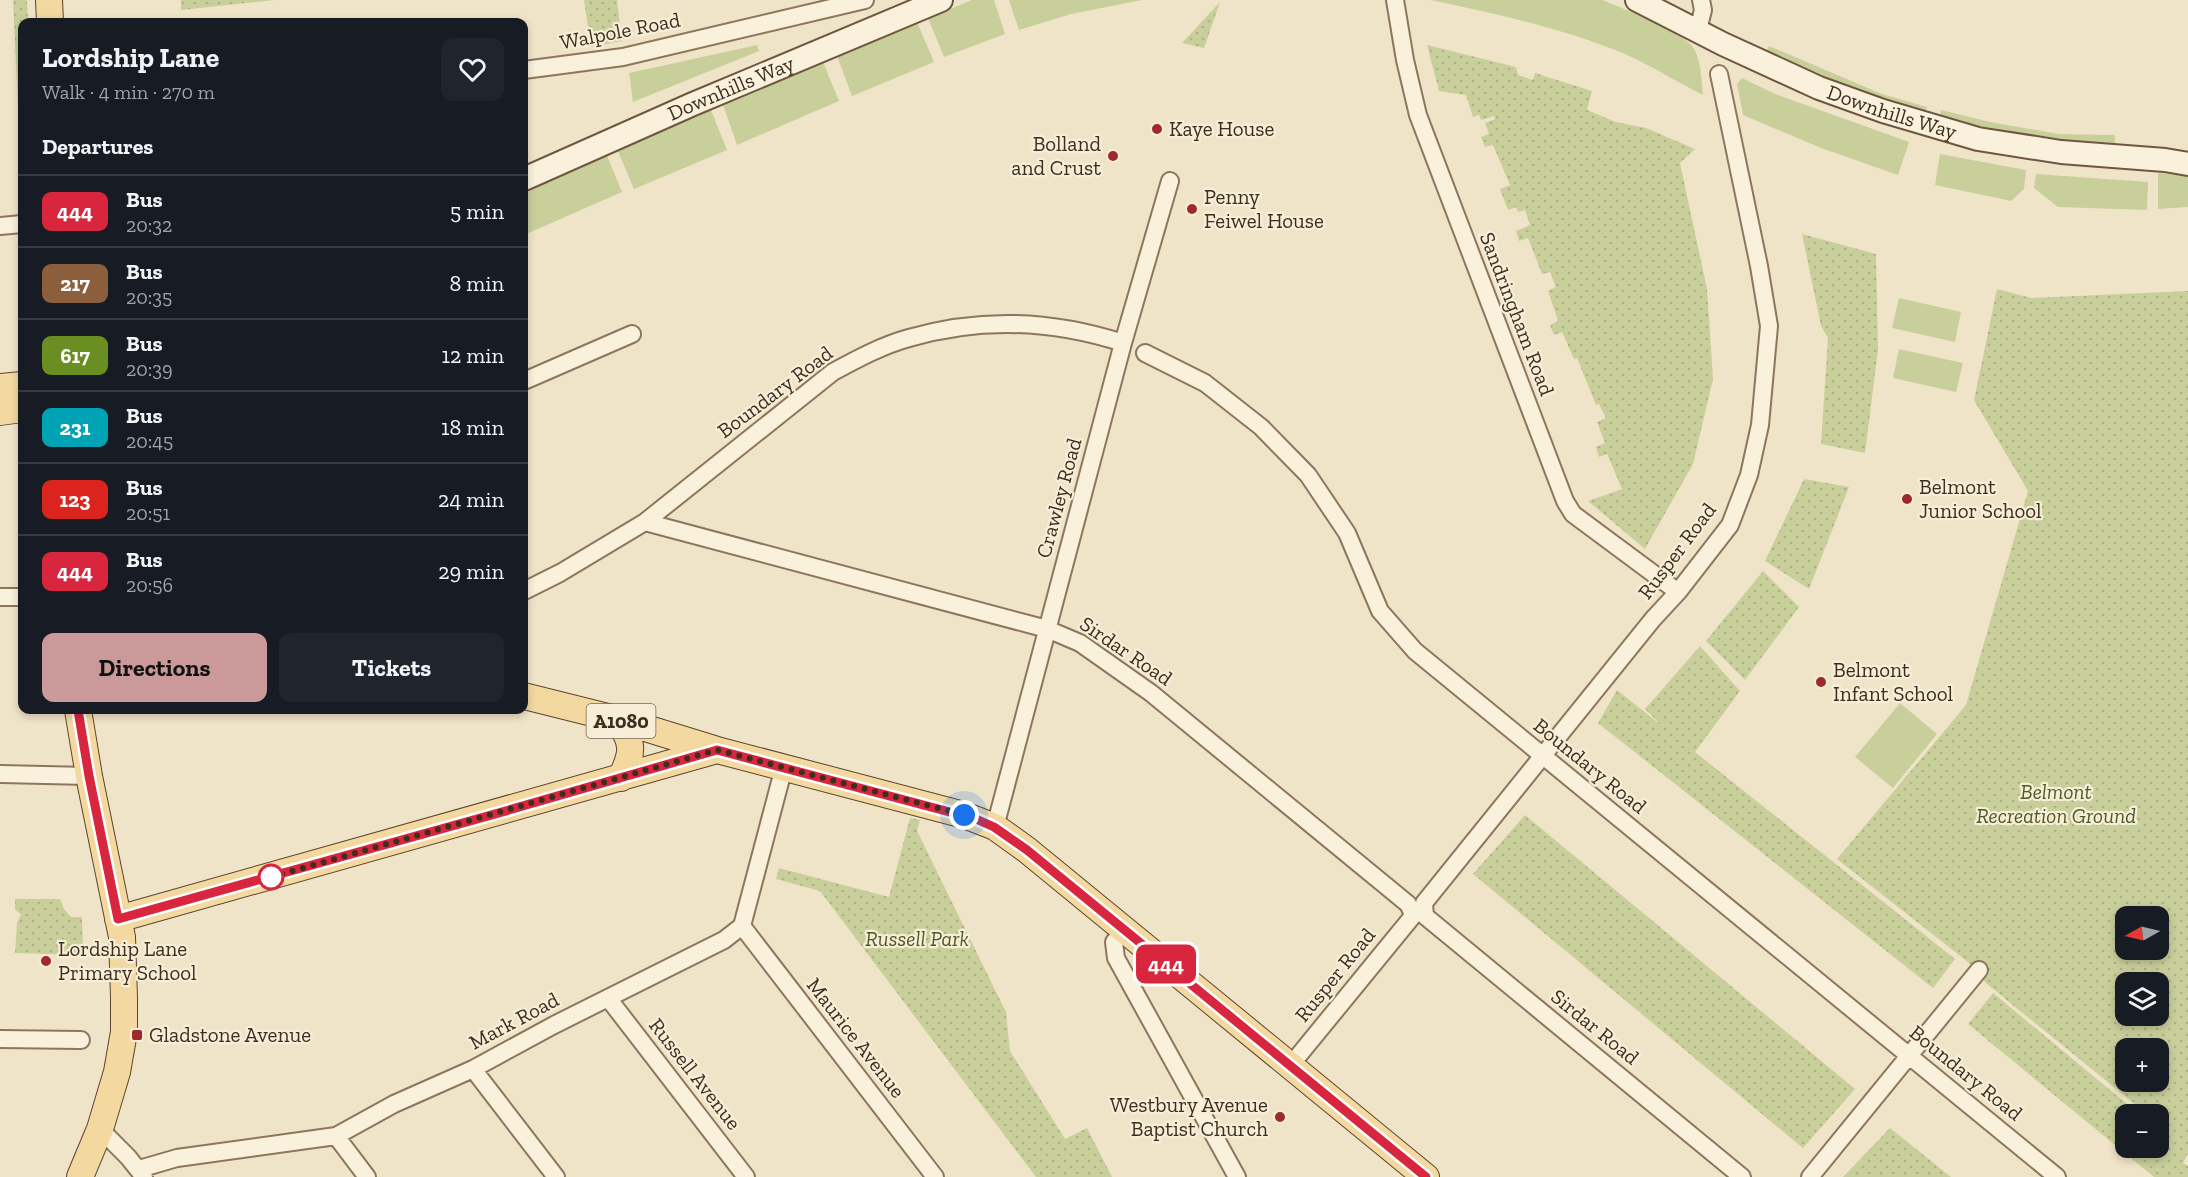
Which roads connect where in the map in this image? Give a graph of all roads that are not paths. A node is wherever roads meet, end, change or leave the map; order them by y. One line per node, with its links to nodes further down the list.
1 (49, 0): 7 (main road)
2 (865, 0): 9 (street, Walpole Road)
3 (940, 0): 14 (main road, Downhills Way)
4 (1395, 0): 30 (street, Sandringham Road)
5 (1637, 0): 8 (main road, Downhills Way)
6 (1701, 0): 8 (street)
7 (50, 18)
8 (1698, 30): 12 (main road, Downhills Way)
9 (528, 69)
10 (1719, 74): 30 (street, Rusper Road)
11 (2188, 153): 12 (main road, Downhills Way)
12 (2164, 160): 13 (main road, Downhills Way)
13 (2188, 164)
14 (528, 177)
15 (1170, 181): 19 (street, Crawley Road)
16 (18, 224): 17 (street)
17 (0, 226)
18 (632, 334): 23 (street)
19 (1123, 343): 28 (street, Boundary Road); 33 (street, Crawley Road)
20 (1145, 353): 38 (street, Boundary Road)
21 (18, 367): 22 (main road)
22 (0, 369)
23 (528, 379)
24 (18, 385): 25 (main road)
25 (0, 387)
26 (18, 410): 27 (main road)
27 (0, 412)
28 (645, 522): 29 (street, Boundary Road); 33 (street, Sirdar Road)
29 (528, 589)
30 (1678, 592): 38 (street, Rusper Road)
31 (0, 597): 32 (street)
32 (18, 597)
33 (1047, 629): 43 (street, Crawley Road); 44 (street, Sirdar Road)
34 (528, 697): 36 (main road, A1080)
35 (79, 714): 41 (main road)
36 (616, 719): 37 (main road, A1080); 42 (main road, A1080)
37 (717, 750): 39 (main road, A1080); 42 (main road, A1080)
38 (1543, 756): 44 (street, Rusper Road); 52 (street, Boundary Road)
39 (784, 767): 43 (main road, A1080); 46 (street)
40 (0, 774): 41 (street)
41 (89, 776): 45 (main road)
42 (621, 778): 45 (main road, A1080)
43 (994, 827): 47 (main road, A1080)
44 (1418, 911): 53 (street, Rusper Road); 65 (street, Sirdar Road)
45 (118, 919): 55 (main road)
46 (742, 926): 49 (street, Mark Road); 62 (street, Maurice Avenue)
47 (1124, 930): 53 (main road, A1080); 63 (street)
48 (1979, 970): 52 (street)
49 (608, 998): 54 (street, Mark Road); 61 (street, Russell Avenue)
50 (0, 1039): 51 (street)
51 (81, 1040)
52 (1909, 1055): 66 (street); 67 (street, Boundary Road)
53 (1290, 1066): 64 (main road, A1080)
54 (472, 1069): 56 (street, Mark Road); 60 (street)
55 (100, 1129): 57 (street); 58 (main road)
56 (336, 1136): 57 (street, Mark Road); 59 (street)
57 (142, 1173)
58 (80, 1177)
59 (367, 1177)
60 (556, 1177)
61 (747, 1177)
62 (935, 1177)
63 (1237, 1177)
64 (1426, 1177)
65 (1742, 1177)
66 (1810, 1177)
67 (2057, 1177)

